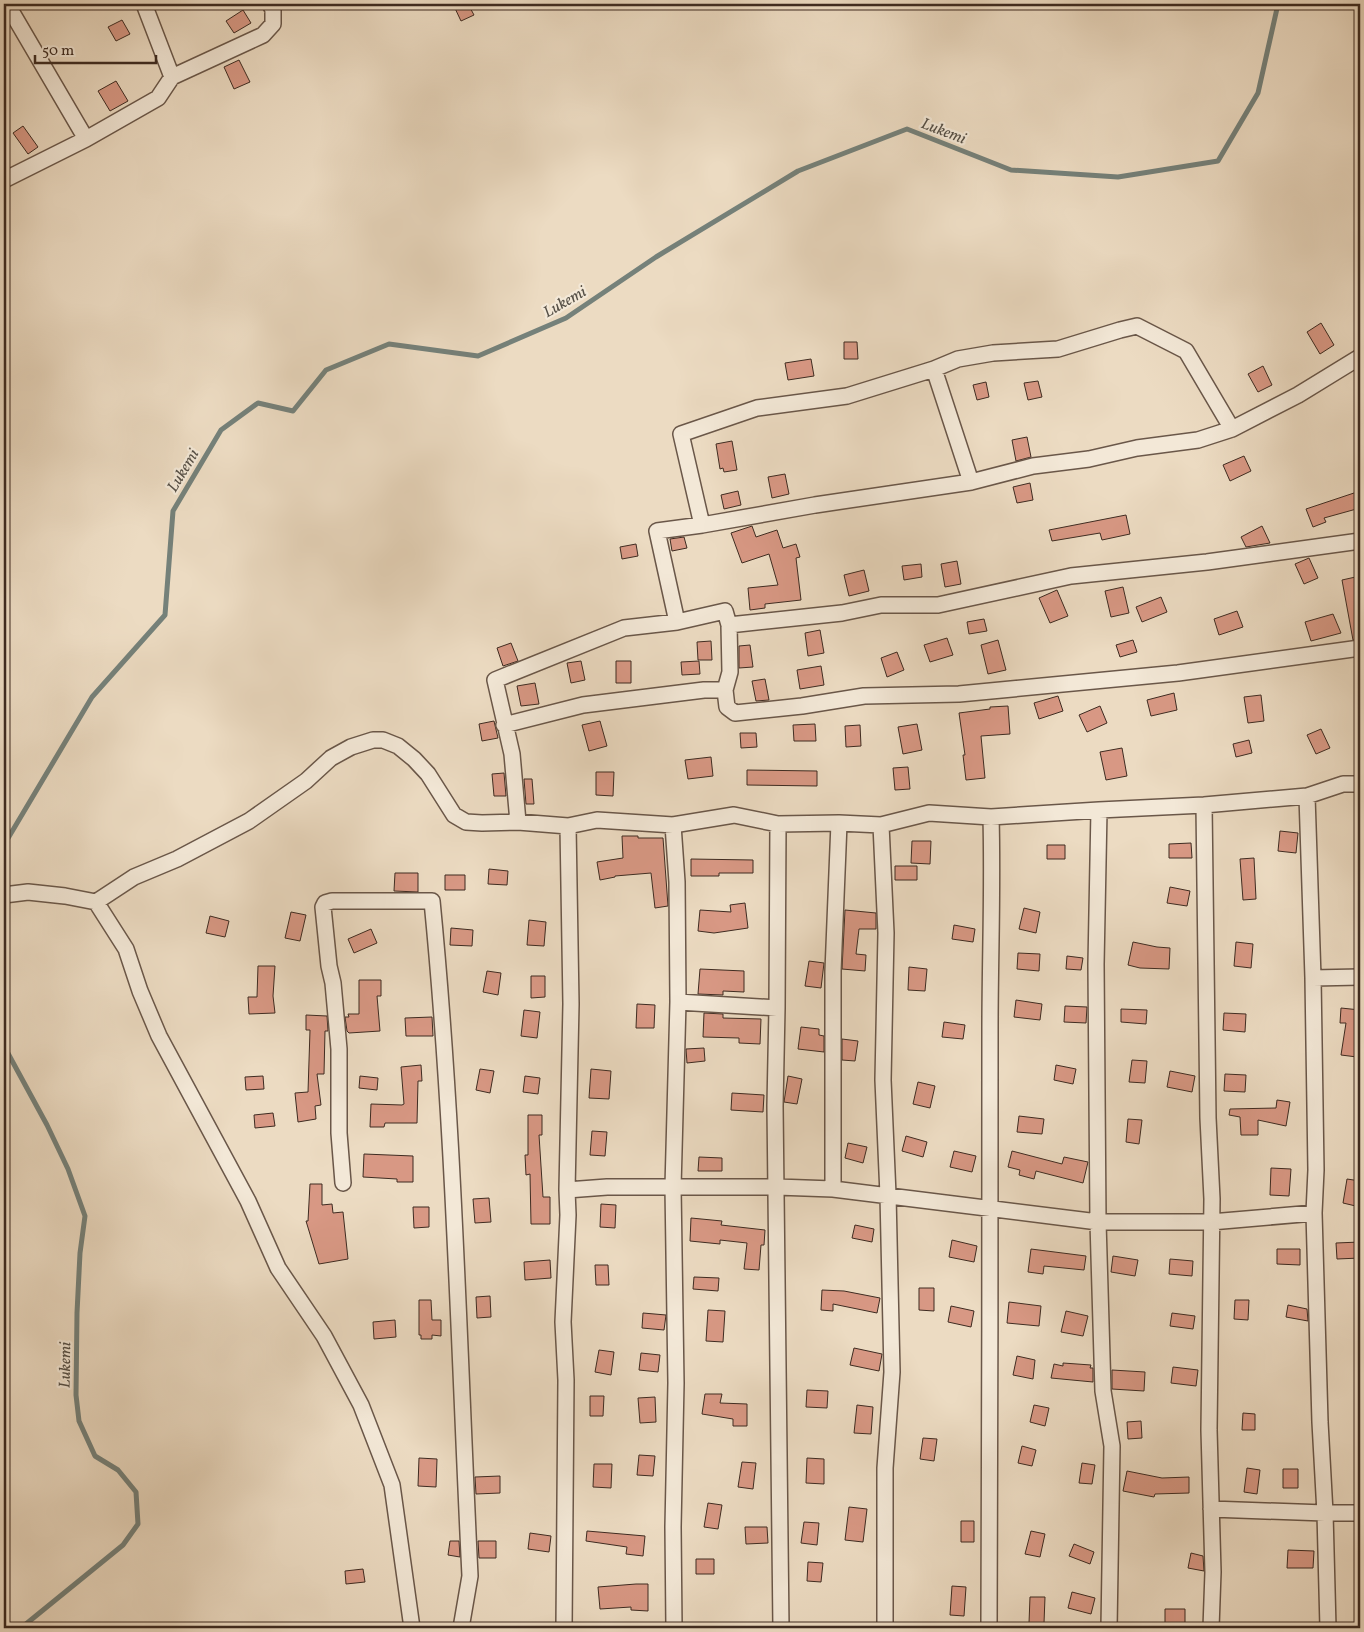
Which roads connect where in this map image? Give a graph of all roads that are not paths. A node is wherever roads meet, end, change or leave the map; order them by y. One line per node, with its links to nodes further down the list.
1 (7, 4): 5 (street)
2 (144, 4): 4 (street)
3 (270, 4): 4 (street)
4 (172, 77): 5 (street)
5 (86, 139): 6 (street)
6 (4, 180)
7 (1360, 357): 9 (street)
8 (934, 369): 9 (street); 10 (street); 11 (street)
9 (1232, 430): 10 (street)
10 (971, 482): 11 (street)
11 (702, 525): 13 (street)
12 (1360, 541): 14 (street)
13 (677, 622): 14 (street); 17 (street)
14 (728, 625): 16 (street)
15 (1360, 648): 16 (street)
16 (725, 690): 17 (street)
17 (504, 725): 23 (street)
18 (1360, 784): 19 (street)
19 (1307, 796): 20 (street); 32 (street)
20 (1204, 806): 21 (street); 44 (street)
21 (1099, 810): 22 (street); 43 (street)
22 (990, 817): 26 (street); 41 (street)
23 (518, 822): 27 (street); 30 (street)
24 (839, 823): 25 (street); 26 (street); 38 (street)
25 (778, 824): 28 (street); 34 (street)
26 (882, 825): 40 (street)
27 (568, 826): 28 (street); 39 (street)
28 (673, 826): 33 (street)
29 (4, 896): 30 (street)
30 (96, 902): 48 (street)
31 (1360, 977): 32 (street)
32 (1313, 978): 42 (street)
33 (678, 1002): 34 (street); 36 (street)
34 (777, 1008): 37 (street)
35 (343, 1183): 49 (street)
36 (673, 1187): 37 (street); 39 (street); 51 (street)
37 (777, 1187): 38 (street); 52 (street)
38 (833, 1189): 40 (street)
39 (567, 1190): 50 (street)
40 (888, 1195): 41 (street); 53 (street)
41 (992, 1208): 43 (street); 54 (street)
42 (1314, 1213): 44 (street); 46 (street)
43 (1098, 1222): 44 (street); 55 (street)
44 (1211, 1222): 45 (street)
45 (1211, 1509): 46 (street); 56 (street)
46 (1325, 1513): 47 (street); 57 (street)
47 (1360, 1513)
48 (412, 1628)
49 (460, 1628)
50 (564, 1628)
51 (674, 1628)
52 (781, 1628)
53 (885, 1628)
54 (988, 1628)
55 (1109, 1628)
56 (1211, 1628)
57 (1328, 1628)

